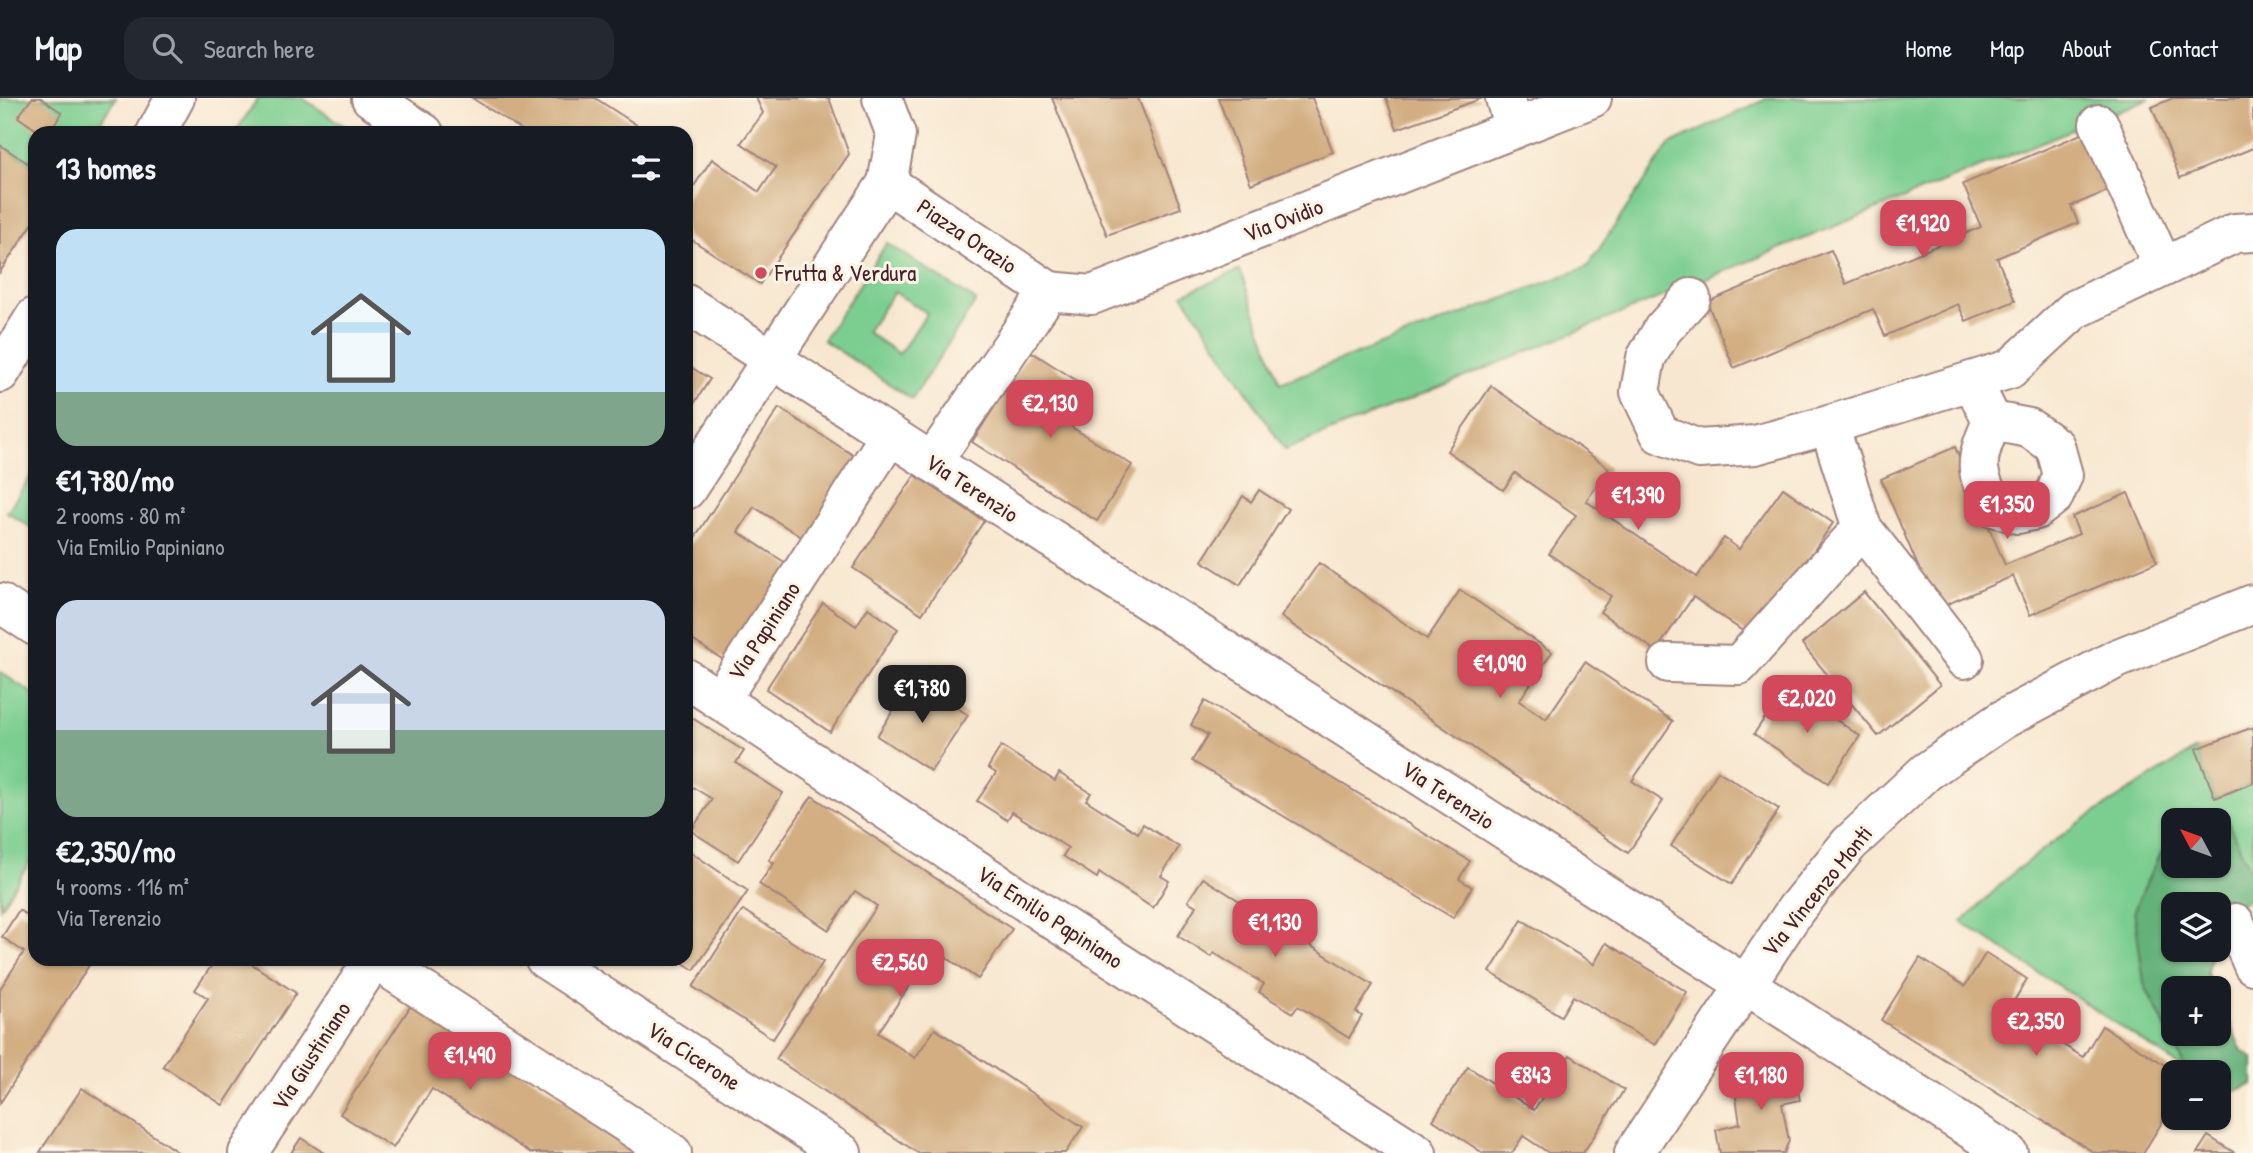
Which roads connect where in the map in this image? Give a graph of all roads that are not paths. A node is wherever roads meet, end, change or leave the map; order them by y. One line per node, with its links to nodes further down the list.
1 (371, 98): 6 (street)
2 (881, 98): 7 (street)
3 (1592, 98): 4 (street, Via Ovidio)
4 (1510, 113): 10 (street, Via Ovidio)
5 (2099, 124): 9 (street)
6 (413, 126)
7 (887, 183): 10 (street, Piazza Orazio); 14 (street)
8 (2253, 232): 9 (street)
9 (2163, 267): 16 (street)
10 (1049, 291): 20 (street)
11 (1691, 298): 18 (street)
12 (693, 309): 14 (street, Via Terenzio)
13 (28, 328): 15 (street)
14 (771, 359): 19 (street, Via Terenzio); 21 (street)
15 (0, 373)
16 (1972, 381): 17 (street); 18 (street)
17 (1992, 421)
18 (1829, 425): 22 (street)
19 (890, 435): 20 (street, Via Terenzio); 29 (street, Via Papiniano)
20 (932, 462): 35 (street, Via Terenzio)
21 (693, 479)
22 (1862, 528): 26 (street); 27 (street)
23 (0, 603): 25 (street)
24 (2253, 604): 35 (street, Via Vincenzo Monti)
25 (28, 621)
26 (1964, 659)
27 (1668, 663)
28 (693, 682): 29 (street, Via Emilio Papiniano)
29 (720, 699): 39 (street, Via Emilio Papiniano)
30 (2235, 923): 31 (street)
31 (2253, 965)
32 (369, 966): 36 (street, Via Giustiniano)
33 (385, 966): 37 (street)
34 (556, 966): 38 (street, Via Cicerone)
35 (1744, 985): 40 (street, Via Vincenzo Monti); 41 (street, Via Terenzio)
36 (248, 1153)
37 (672, 1153)
38 (842, 1153)
39 (1417, 1153)
40 (1634, 1153)
41 (2008, 1153)

